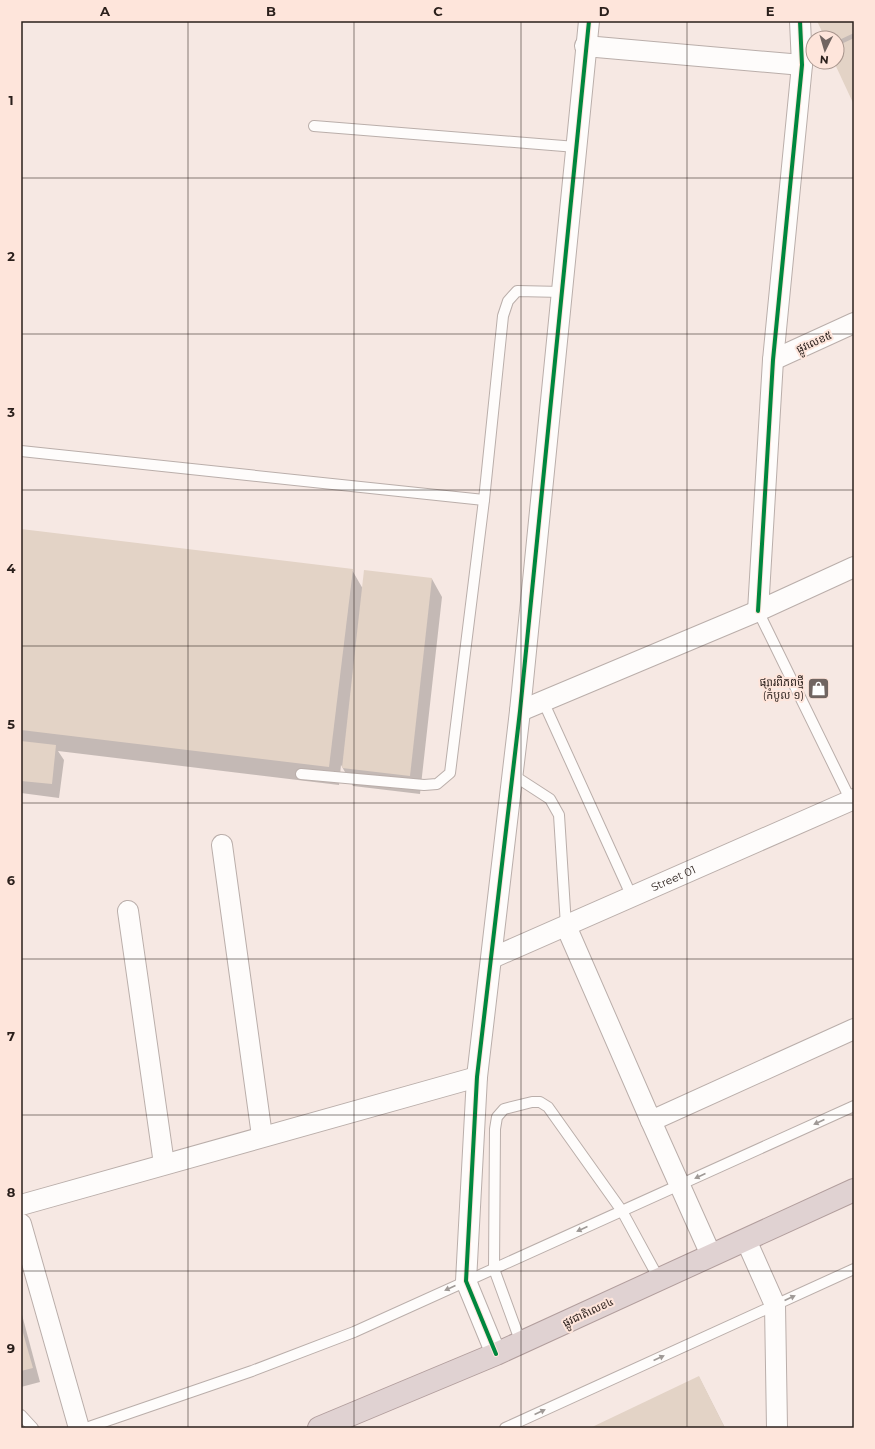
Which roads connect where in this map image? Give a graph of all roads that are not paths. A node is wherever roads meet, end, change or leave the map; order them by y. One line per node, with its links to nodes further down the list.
1 (588, 21): 3 (street)
2 (800, 21): 4 (street)
3 (585, 46): 4 (street); 6 (street)
4 (802, 65): 9 (street)
5 (314, 126): 6 (lane)
6 (576, 146): 7 (street)
7 (562, 292): 11 (lane); 15 (street)
8 (854, 323): 9 (street, ផ្លូវលេខ៥)
9 (773, 360): 13 (street)
10 (21, 451): 11 (lane)
11 (484, 500): 16 (lane)
12 (854, 567): 13 (street)
13 (758, 611): 14 (street); 18 (lane)
14 (543, 701): 15 (street); 20 (lane)
15 (520, 711): 17 (street)
16 (301, 774)
17 (513, 775): 22 (lane); 23 (street)
18 (852, 800): 20 (street, Street 01)
19 (222, 845): 28 (street)
20 (632, 897): 22 (street, Street 01)
21 (128, 911): 29 (street)
22 (566, 926): 23 (street, Street 01); 27 (street)
23 (492, 958): 25 (street)
24 (854, 1030): 27 (street)
25 (478, 1077): 28 (street); 40 (street)
26 (854, 1106): 30 (lane, one-way to 30)
27 (651, 1121): 30 (street)
28 (262, 1136): 29 (street)
29 (164, 1164): 32 (street)
30 (680, 1185): 33 (lane); 36 (street)
31 (854, 1190): 35 (highway, ផ្លូវជាតិលេខ៤)
32 (21, 1205)
33 (622, 1211): 37 (lane, one-way to 37); 37 (lane); 39 (lane)
34 (21, 1224): 46 (street)
35 (746, 1240): 36 (highway, ផ្លូវជាតិលេខ៤); 41 (street)
36 (711, 1255): 39 (highway, ផ្លូវជាតិលេខ៤)
37 (494, 1269): 40 (lane); 42 (lane)
38 (854, 1269): 41 (lane, one-way to 38)
39 (659, 1279): 42 (highway, ផ្លូវជាតិលេខ៤)
40 (466, 1281): 43 (street); 47 (lane, one-way to 47)
41 (775, 1305): 49 (lane, one-way to 41); 50 (street)
42 (521, 1343): 43 (highway, ផ្លូវជាតិលេខ៤)
43 (496, 1354): 48 (highway, ផ្លូវជាតិលេខ៤)
44 (21, 1415): 45 (lane)
45 (33, 1428)
46 (79, 1428)
47 (86, 1428)
48 (319, 1428)
49 (505, 1428)
50 (777, 1428)

